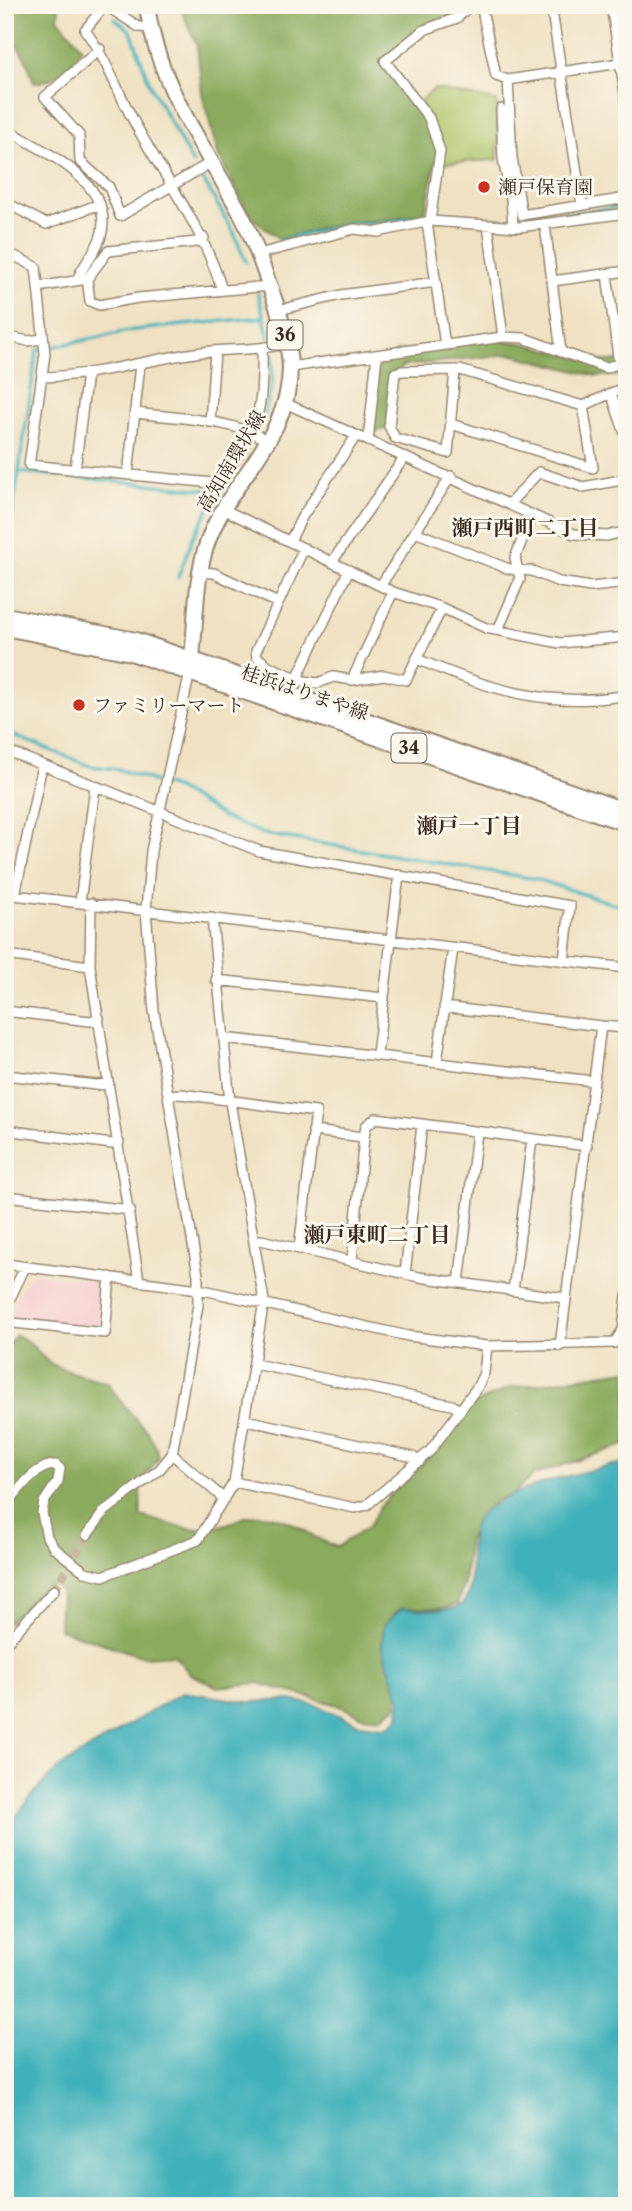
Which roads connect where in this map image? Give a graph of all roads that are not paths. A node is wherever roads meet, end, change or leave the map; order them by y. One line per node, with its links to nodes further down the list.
1 (105, 5): 7 (street); 8 (street)
2 (147, 5): 7 (main road, 高知南環状線 / 36)
3 (470, 5): 22 (street)
4 (481, 5): 11 (street)
5 (551, 5): 10 (street)
6 (611, 5): 9 (street)
7 (150, 28): 15 (main road, 高知南環状線 / 36)
8 (100, 49): 16 (street); 16 (street)
9 (620, 63): 10 (street); 12 (street)
10 (561, 72): 11 (street); 20 (street)
11 (508, 80): 20 (street)
12 (627, 106)
13 (502, 110): 25 (street)
14 (5, 128): 19 (street)
15 (210, 163): 16 (street); 28 (main road, 高知南環状線 / 36)
16 (172, 185): 26 (street)
17 (627, 198): 20 (street)
18 (5, 202): 19 (street)
19 (100, 204): 31 (street)
20 (582, 205)
21 (627, 213): 24 (street)
22 (428, 221): 23 (street); 28 (street); 33 (street)
23 (488, 225): 25 (street); 39 (street)
24 (545, 225): 25 (street); 32 (street)
25 (513, 227)
26 (204, 238): 31 (street); 36 (street)
27 (5, 251): 35 (street)
28 (259, 254): 34 (main road, 高知南環状線 / 36)
29 (627, 271): 30 (street)
30 (607, 274): 32 (street); 47 (street)
31 (82, 279): 35 (street); 36 (street)
32 (552, 281): 45 (street)
33 (436, 282): 37 (street); 42 (street)
34 (270, 286): 36 (street); 37 (main road, 高知南環状線 / 36)
35 (38, 287): 40 (street)
36 (222, 290)
37 (279, 310): 41 (main road, 高知南環状線 / 36)
38 (8, 337): 40 (street); 51 (street)
39 (503, 337): 42 (street); 45 (street)
40 (42, 339): 53 (street)
41 (287, 344): 43 (street); 49 (main road, 高知南環状線 / 36)
42 (445, 345): 46 (street)
43 (262, 349): 44 (street); 61 (street)
44 (215, 352): 48 (street); 59 (street)
45 (561, 352): 47 (street)
46 (377, 355): 49 (street); 64 (street)
47 (623, 362)
48 (140, 365): 52 (street); 58 (street)
49 (290, 367): 56 (main road, 高知南環状線 / 36)
50 (455, 370): 57 (street); 60 (street); 60 (street)
51 (5, 372)
52 (87, 373): 53 (street); 67 (street)
53 (42, 377): 67 (street)
54 (627, 386): 55 (street)
55 (611, 393): 57 (street); 63 (street)
56 (285, 403): 62 (street); 65 (main road, 高知南環状線 / 36)
57 (583, 406): 60 (street)
58 (136, 413): 59 (street); 68 (street)
59 (210, 422): 61 (street)
60 (451, 424)
61 (254, 433): 65 (street); 68 (street)
62 (356, 436): 64 (street); 76 (street)
63 (627, 439)
64 (368, 441): 66 (street)
65 (269, 442): 72 (main road, 高知南環状線 / 36)
66 (404, 458): 69 (street); 78 (street)
67 (75, 470): 68 (street)
68 (128, 475)
69 (451, 476): 71 (street); 75 (street)
70 (627, 479): 71 (street)
71 (509, 504): 73 (street)
72 (223, 509): 76 (street); 81 (main road, 高知南環状線 / 36)
73 (532, 515): 74 (street); 80 (street)
74 (627, 531)
75 (415, 532): 80 (street); 83 (street)
76 (290, 541): 77 (street)
77 (304, 548): 78 (street); 85 (street)
78 (332, 562): 79 (street)
79 (349, 570): 83 (street); 93 (street)
80 (518, 570): 82 (street); 89 (street)
81 (201, 572): 85 (street); 92 (main road, 高知南環状線 / 36)
82 (627, 583)
83 (381, 585): 84 (street)
84 (393, 592): 86 (street); 94 (street)
85 (278, 603): 93 (street)
86 (442, 608): 89 (street); 91 (street)
87 (5, 615): 92 (main road, 桂浜はりまや線 / 34)
88 (5, 628): 92 (main road, 桂浜はりまや線 / 34)
89 (498, 630): 90 (street)
90 (627, 637)
91 (417, 659): 94 (street); 95 (street)
92 (191, 666): 99 (main road, 桂浜はりまや線 / 34); 100 (street); 101 (main road, 桂浜はりまや線 / 34)
93 (297, 678): 94 (street)
94 (352, 680)
95 (627, 695)
96 (5, 750): 97 (street)
97 (42, 765): 98 (street); 103 (street)
98 (95, 787): 100 (street); 104 (street)
99 (627, 811)
100 (159, 812): 102 (street); 106 (street)
101 (627, 824)
102 (399, 875): 108 (street); 111 (street)
103 (10, 894): 104 (street)
104 (80, 902): 105 (street)
105 (91, 903): 106 (street); 112 (street)
106 (146, 910): 107 (street); 127 (street)
107 (212, 918): 108 (street); 114 (street)
108 (392, 940): 109 (street); 115 (street)
109 (453, 948): 111 (street); 116 (street)
110 (5, 955): 112 (street)
111 (564, 961): 113 (street)
112 (90, 966): 118 (street)
113 (627, 968)
114 (216, 980): 115 (street); 121 (street)
115 (384, 998): 122 (street)
116 (444, 1007): 119 (street); 123 (street)
117 (5, 1011): 118 (street)
118 (99, 1018): 126 (street)
119 (601, 1026): 120 (street); 125 (street)
120 (627, 1028)
121 (224, 1038): 122 (street); 128 (street)
122 (377, 1054): 123 (street)
123 (437, 1062): 125 (street)
124 (5, 1074): 126 (street)
125 (593, 1081): 136 (street)
126 (109, 1084): 135 (street)
127 (169, 1095): 128 (street); 148 (street)
128 (229, 1102): 131 (street); 139 (street)
129 (422, 1125): 132 (street); 133 (street); 144 (street)
130 (5, 1130): 135 (street)
131 (313, 1131): 133 (street); 140 (street)
132 (477, 1132): 134 (street); 147 (street)
133 (364, 1137): 141 (street)
134 (532, 1139): 136 (street); 149 (street)
135 (119, 1142): 138 (street)
136 (587, 1146): 151 (street)
137 (5, 1196): 138 (street)
138 (130, 1210): 146 (street)
139 (254, 1241): 140 (street); 152 (street)
140 (299, 1248): 141 (street)
141 (352, 1260): 144 (street)
142 (5, 1264): 143 (street)
143 (25, 1267): 145 (street); 153 (street)
144 (405, 1274): 147 (street)
145 (110, 1277): 146 (street); 154 (street)
146 (139, 1280): 148 (street)
147 (459, 1283): 149 (street)
148 (199, 1289): 152 (street); 160 (street)
149 (513, 1291): 151 (street)
150 (627, 1296): 156 (street)
151 (565, 1298): 156 (street)
152 (264, 1301): 155 (street); 157 (street)
153 (5, 1310)
154 (5, 1322)
155 (487, 1346): 156 (street); 158 (street)
156 (560, 1346)
157 (255, 1364): 158 (street); 159 (street)
158 (460, 1410): 161 (street)
159 (246, 1420): 161 (street); 162 (street)
160 (172, 1454): 163 (street); 165 (street)
161 (419, 1462): 162 (street)
162 (234, 1482): 163 (street)
163 (224, 1499): 164 (street)
164 (5, 1506)
165 (87, 1535)
166 (54, 1590): 167 (street)
167 (5, 1644)

